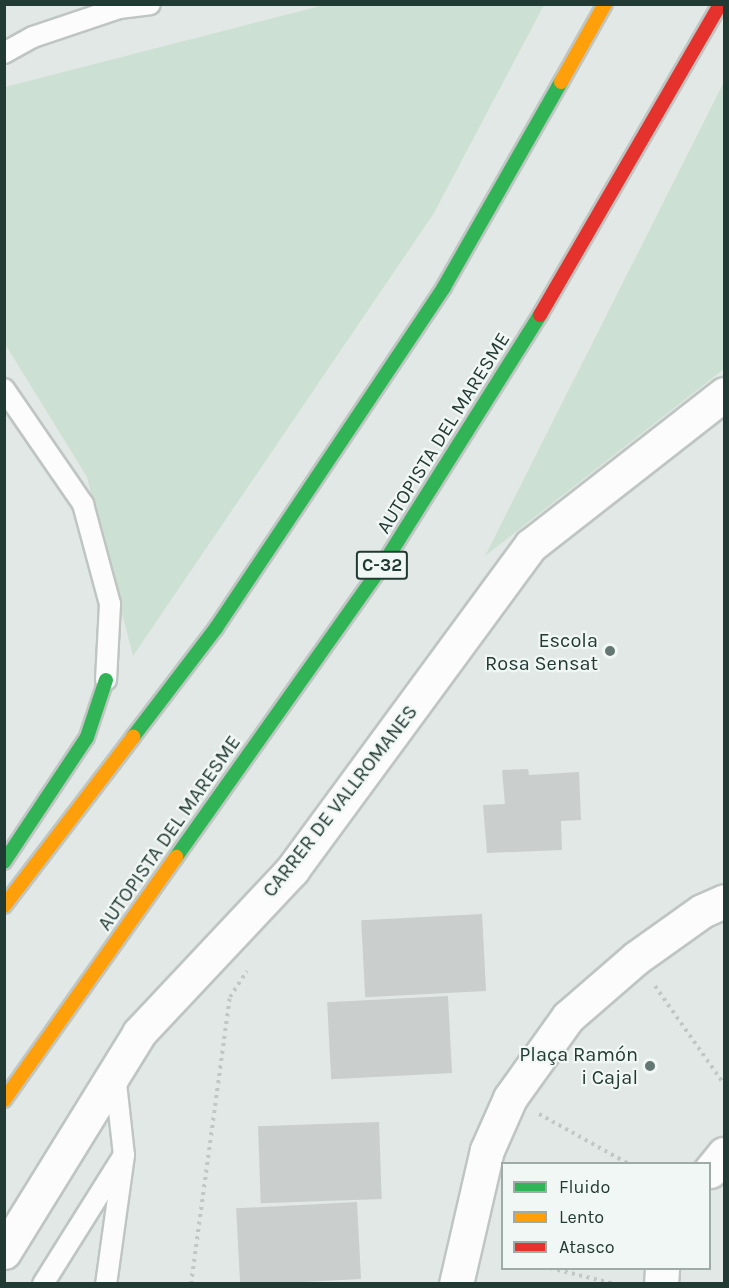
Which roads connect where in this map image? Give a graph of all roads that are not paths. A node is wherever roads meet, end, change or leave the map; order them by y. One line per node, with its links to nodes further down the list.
1 (150, 4): 4 (lane)
2 (605, 4): 10 (highway)
3 (720, 4): 12 (highway, AUTOPISTA DEL MARESME / C-32)
4 (4, 53)
5 (4, 389): 7 (lane)
6 (724, 394): 11 (street, CARRER DE VALLROMANES)
7 (106, 680): 8 (highway)
8 (4, 862)
9 (724, 901): 21 (street)
10 (4, 906)
11 (115, 1072): 14 (lane); 16 (street, CARRER DE VALLROMANES)
12 (4, 1100)
13 (724, 1154): 15 (street)
14 (124, 1155): 17 (lane); 20 (lane)
15 (711, 1170)
16 (4, 1252)
17 (56, 1263): 18 (lane); 19 (lane)
18 (43, 1284)
19 (52, 1284)
20 (106, 1284)
21 (456, 1284)

